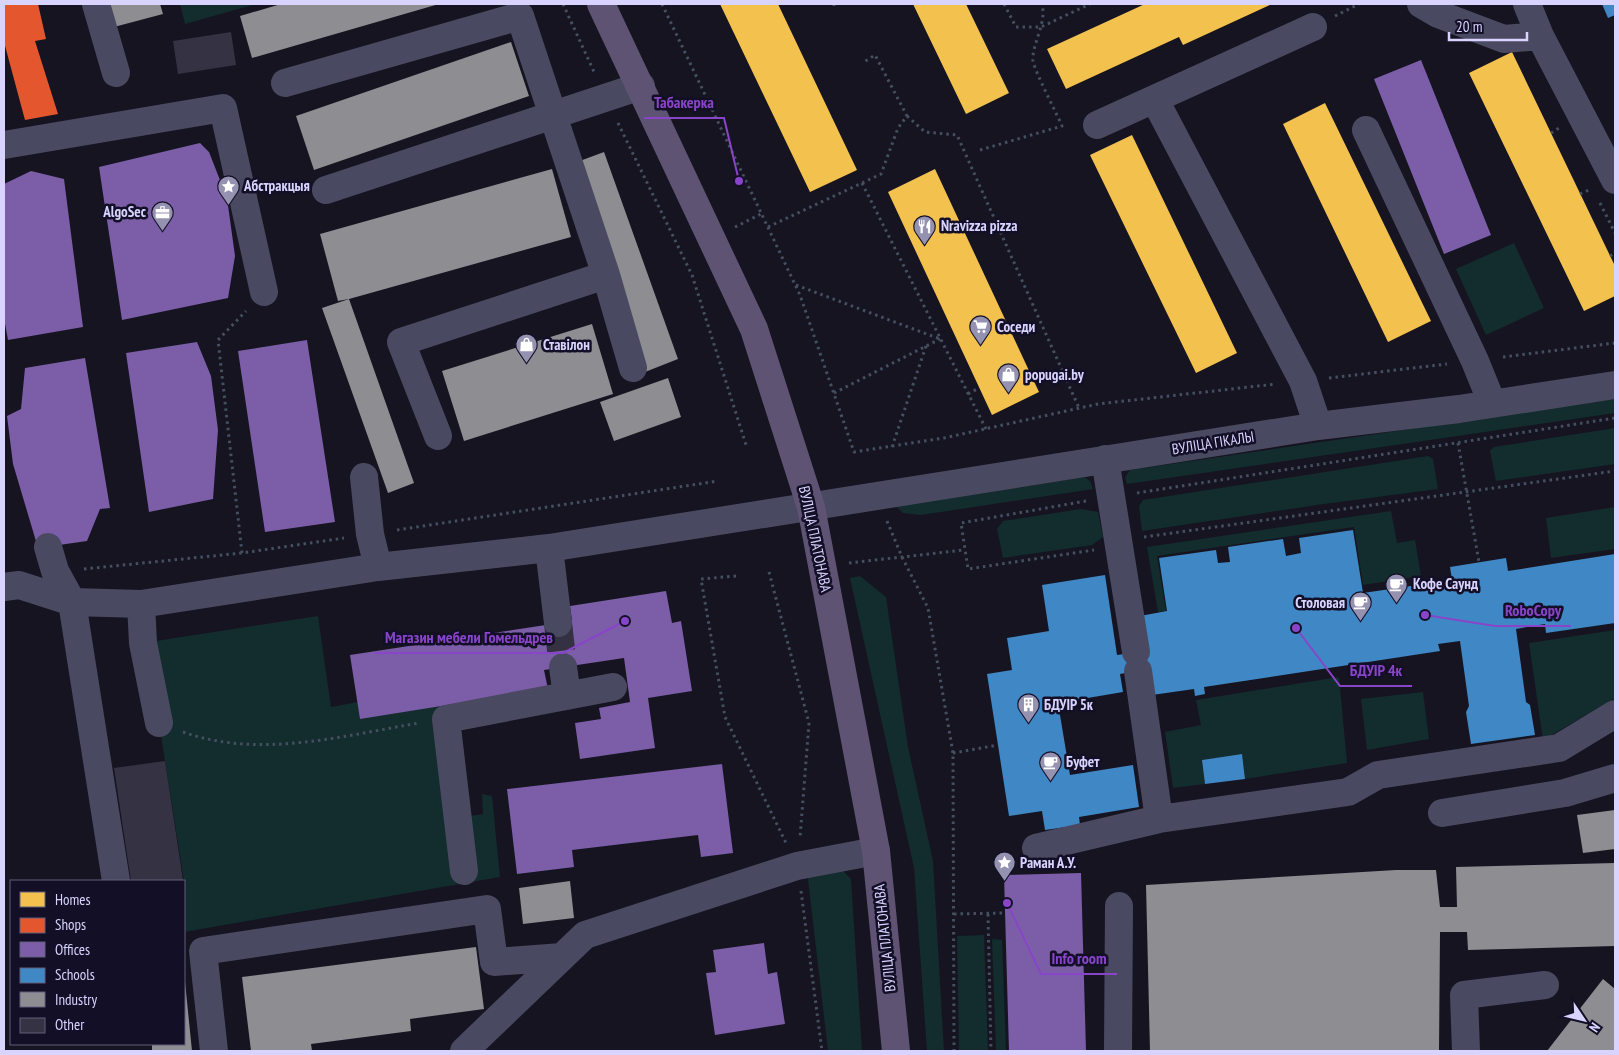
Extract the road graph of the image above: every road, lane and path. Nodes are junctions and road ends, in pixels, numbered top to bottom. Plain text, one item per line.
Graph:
1 (96, 4) edge
2 (563, 4) edge
3 (601, 4) edge
4 (662, 4) edge
5 (1004, 4) edge
6 (1041, 4) edge
7 (1090, 4) edge
8 (1421, 4) edge
9 (1527, 4) edge
10 (1041, 27) junction
11 (1313, 27) dead end
12 (1540, 36) junction
13 (864, 62) dead end
14 (116, 74) dead end
15 (285, 83) dead end
16 (641, 86) junction
17 (606, 98) junction
18 (1155, 100) junction
19 (552, 115) junction
20 (906, 116) junction
21 (1097, 125) dead end
22 (1366, 130) dead end
23 (4, 145) edge
24 (980, 150) dead end
25 (862, 183) junction
26 (1604, 184) edge
27 (326, 190) dead end
28 (1580, 194) dead end
29 (768, 227) junction
30 (1615, 254) edge
31 (1610, 256) dead end
32 (606, 275) junction
33 (795, 284) junction
34 (264, 292) joint
35 (940, 339) junction
36 (926, 346) junction
37 (633, 368) dead end
38 (1615, 385) edge
39 (979, 388) dead end
40 (834, 393) junction
41 (968, 394) junction
42 (1492, 403) junction
43 (1079, 408) dead end
44 (1615, 418) edge
45 (1318, 426) junction
46 (986, 429) dead end
47 (438, 436) dead end
48 (944, 438) dead end
49 (1458, 443) junction
50 (892, 447) junction
51 (746, 448) dead end
52 (1105, 459) junction
53 (1615, 471) edge
54 (364, 477) dead end
55 (1466, 494) junction
56 (1112, 497) junction
57 (811, 507) junction
58 (885, 516) dead end
59 (1120, 542) junction
60 (48, 547) dead end
61 (550, 548) junction
62 (964, 550) junction
63 (242, 553) dead end
64 (902, 557) junction
65 (1478, 562) dead end
66 (840, 564) dead end
67 (378, 567) junction
68 (769, 572) dead end
69 (736, 576) dead end
70 (4, 587) edge
71 (72, 602) junction
72 (141, 604) junction
73 (558, 623) tunnel mouth
74 (563, 667) tunnel mouth
75 (613, 688) dead end
76 (567, 696) junction
77 (1615, 714) edge
78 (446, 719) junction
79 (159, 723) joint
80 (998, 745) dead end
81 (953, 753) junction
82 (1615, 778) edge
83 (1442, 813) dead end
84 (1159, 819) junction
85 (1036, 848) dead end
86 (876, 851) junction
87 (797, 866) junction
88 (464, 871) dead end
89 (116, 880) edge
90 (1119, 906) dead end
91 (1004, 913) dead end
92 (954, 914) junction
93 (988, 914) junction
94 (562, 957) junction
95 (1544, 985) dead end
96 (214, 1051) edge
97 (464, 1051) edge
98 (822, 1051) edge
99 (896, 1051) edge
100 (954, 1051) edge
101 (991, 1051) edge
102 (1118, 1051) edge
103 (1466, 1051) edge

1 - 14 street
2 - 17 path
3 - 16 main road, ВУЛІЦА ПЛАТОНАВА
4 - 29 path
5 - 10 path
6 - 10 path
7 - 10 path
8 - 12 street
9 - 12 street
10 - 24 path
11 - 18 street
12 - 26 street
13 - 20 path
15 - 19 street
16 - 17 street
16 - 57 main road, ВУЛІЦА ПЛАТОНАВА
17 - 19 street
17 - 51 path
18 - 21 street
18 - 45 street
19 - 27 street
19 - 32 street
20 - 25 path
20 - 43 path
22 - 42 street
23 - 34 street
25 - 29 path
25 - 35 path
26 - 28 path
29 - 33 path
30 - 31 path
32 - 37 street
32 - 47 street
33 - 35 path
33 - 40 path
34 - 63 path
35 - 36 path
35 - 41 path
36 - 40 path
36 - 50 path
38 - 42 street, ВУЛІЦА ГІКАЛЫ
39 - 41 path
40 - 50 path
41 - 46 path
42 - 45 street, ВУЛІЦА ГІКАЛЫ
44 - 49 path
45 - 52 street, ВУЛІЦА ГІКАЛЫ
48 - 50 path
49 - 55 path
49 - 56 path
52 - 56 street
52 - 57 street, ВУЛІЦА ГІКАЛЫ
53 - 55 path
54 - 67 street
55 - 59 path
55 - 65 path
56 - 59 street
56 - 62 path
57 - 61 street, ВУЛІЦА ГІКАЛЫ
57 - 86 main road, ВУЛІЦА ПЛАТОНАВА
58 - 64 path
59 - 62 path
59 - 84 street
60 - 71 street
61 - 67 street, ВУЛІЦА ГІКАЛЫ
61 - 73 street
62 - 64 path
64 - 66 path
64 - 81 path
67 - 72 street, ВУЛІЦА ГІКАЛЫ
68 - 87 path
69 - 87 path
70 - 71 street, ВУЛІЦА ГІКАЛЫ
71 - 72 street, ВУЛІЦА ГІКАЛЫ
71 - 89 street
72 - 79 street
74 - 76 street
75 - 76 street
76 - 78 street
77 - 84 street
78 - 79 path
78 - 88 street
80 - 81 path
81 - 92 path
82 - 83 street
84 - 85 street
86 - 87 street
86 - 99 main road, ВУЛІЦА ПЛАТОНАВА
87 - 94 street
87 - 98 path
90 - 102 street
91 - 93 path
92 - 93 path
92 - 100 path
93 - 101 path
94 - 96 street
94 - 97 street
95 - 103 street

